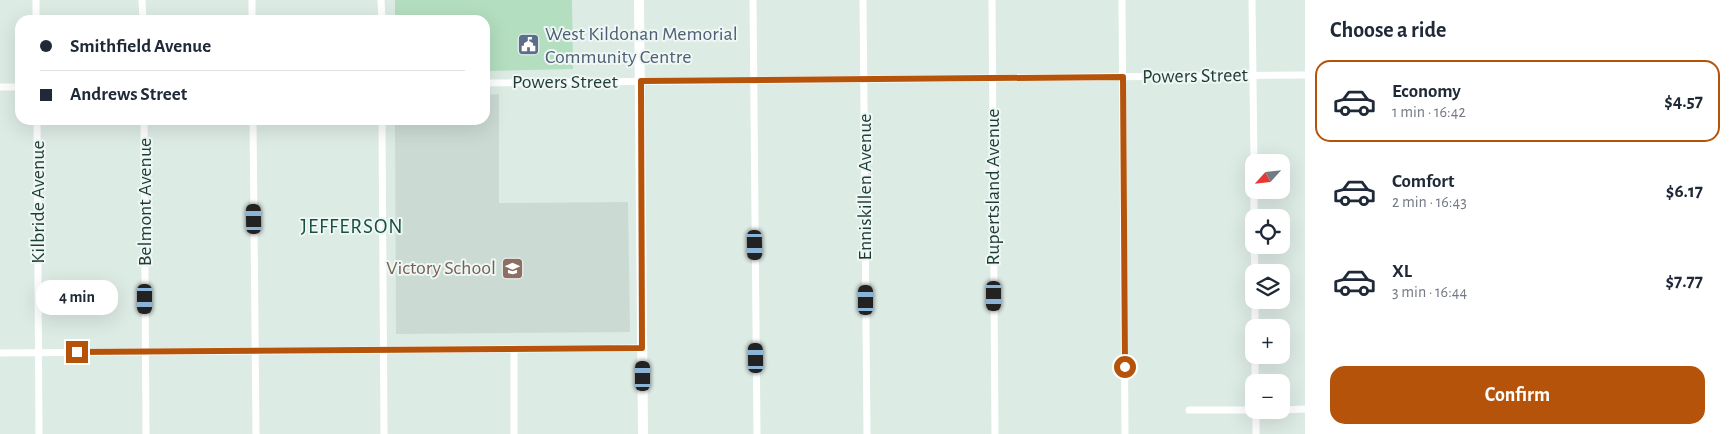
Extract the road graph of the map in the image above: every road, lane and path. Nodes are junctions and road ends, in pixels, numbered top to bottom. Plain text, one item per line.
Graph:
1 (36, 0) edge
2 (142, 0) edge
3 (252, 0) edge
4 (381, 0) edge
5 (639, 0) edge
6 (753, 0) edge
7 (863, 0) edge
8 (992, 0) edge
9 (1122, 0) edge
10 (1252, 0) edge
11 (36, 15) edge
12 (143, 15) edge
13 (252, 15) edge
14 (382, 15) edge
15 (1253, 76) junction
16 (1305, 76) edge
17 (1123, 77) junction
18 (993, 78) junction
19 (864, 79) junction
20 (754, 80) junction
21 (641, 81) junction
22 (490, 83) edge
23 (0, 87) edge
24 (15, 87) edge
25 (37, 125) edge
26 (144, 125) edge
27 (253, 125) edge
28 (382, 125) edge
29 (1254, 154) edge
30 (642, 348) junction
31 (514, 349) junction
32 (256, 350) junction
33 (384, 350) junction
34 (145, 352) junction
35 (0, 353) edge
36 (39, 353) junction
37 (1305, 409) edge
38 (1189, 410) dead end
39 (1245, 410) edge
40 (1290, 410) edge
41 (1255, 419) edge
42 (39, 434) edge
43 (146, 434) edge
44 (256, 434) edge
45 (384, 434) edge
46 (514, 434) edge
47 (643, 434) edge
48 (757, 434) edge
49 (867, 434) edge
50 (995, 434) edge
51 (1125, 434) edge
52 (1256, 434) edge

1 - 11 street
2 - 12 street
3 - 13 street
4 - 14 street
5 - 21 street
6 - 20 street
7 - 19 street, Enniskillen Avenue
8 - 18 street, Rupertsland Avenue
9 - 17 street
10 - 15 street
15 - 16 street, Powers Street
15 - 17 street, Powers Street
15 - 29 street
17 - 18 street, Powers Street
17 - 51 street
18 - 19 street, Powers Street
18 - 50 street, Rupertsland Avenue
19 - 20 street, Powers Street
19 - 49 street, Enniskillen Avenue
20 - 21 street, Powers Street
20 - 48 street
21 - 22 street, Powers Street
21 - 30 street
23 - 24 street
25 - 36 street, Kilbride Avenue
26 - 34 street, Belmont Avenue
27 - 32 street
28 - 33 street
30 - 31 street
30 - 47 street
31 - 33 street
31 - 46 street
32 - 33 street
32 - 34 street
32 - 44 street
33 - 45 street
34 - 36 street
34 - 43 street, Belmont Avenue
35 - 36 street
36 - 42 street, Kilbride Avenue
37 - 40 street
38 - 39 street
41 - 52 street

